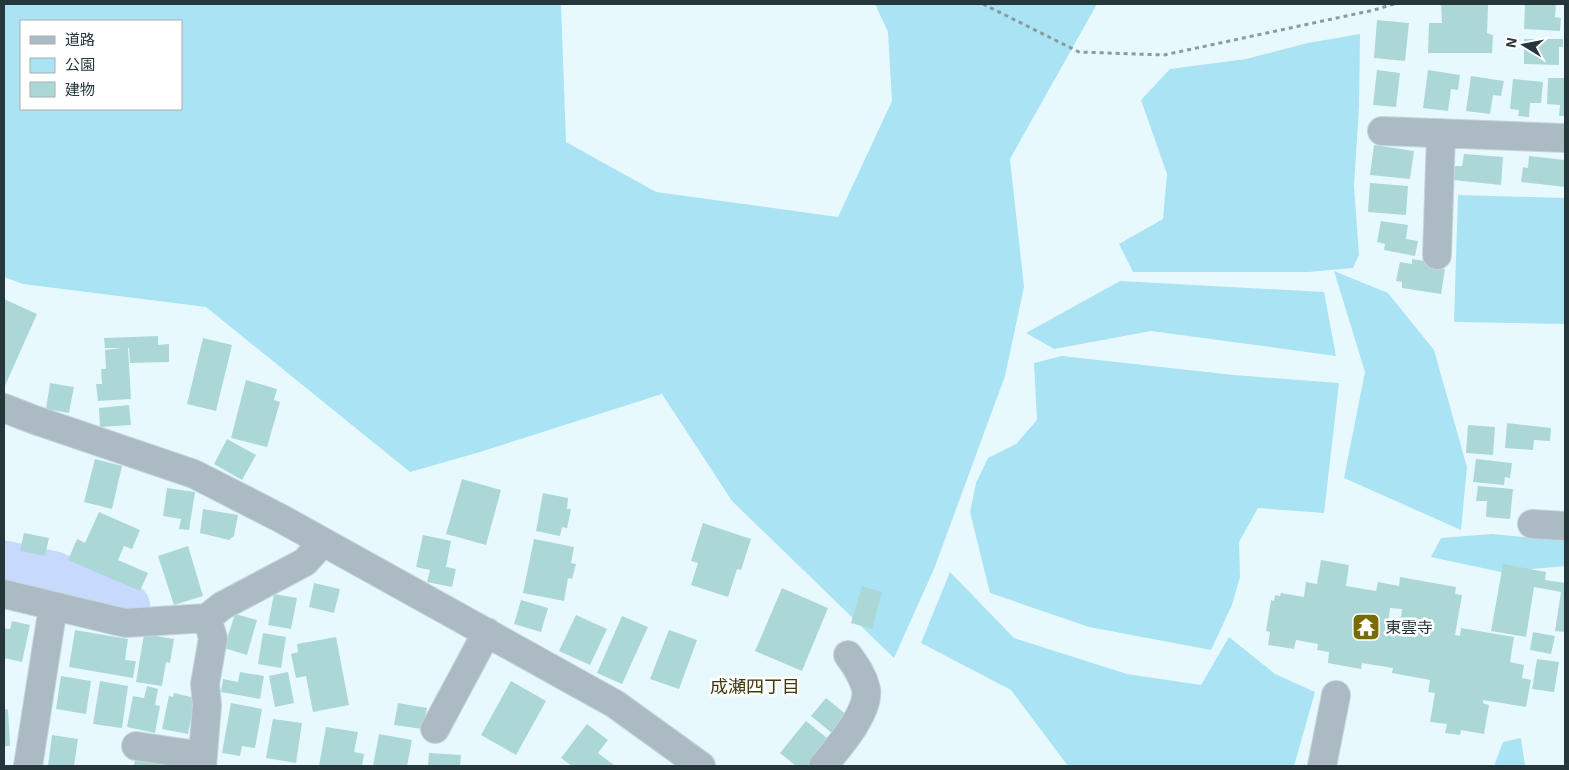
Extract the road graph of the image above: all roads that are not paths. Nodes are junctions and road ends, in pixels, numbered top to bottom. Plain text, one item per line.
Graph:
1 (1382, 131) dead end
2 (1441, 133) junction
3 (1565, 138) edge
4 (1437, 255) dead end
5 (4, 408) edge
6 (1532, 524) dead end
7 (1565, 526) edge
8 (323, 542) junction
9 (4, 594) edge
10 (53, 606) junction
11 (207, 618) junction
12 (487, 632) junction
13 (848, 655) dead end
14 (1336, 695) dead end
15 (435, 729) dead end
16 (136, 746) dead end
17 (202, 761) edge
18 (693, 764) edge
19 (28, 766) edge
20 (824, 766) edge
21 (1322, 766) edge

1 - 2 street
2 - 3 street
2 - 4 street
5 - 8 street
6 - 7 street
8 - 11 street
8 - 12 street
9 - 10 street
10 - 11 street
10 - 19 street
11 - 17 street
12 - 15 street
12 - 18 street
13 - 20 street
14 - 21 street
16 - 17 street

